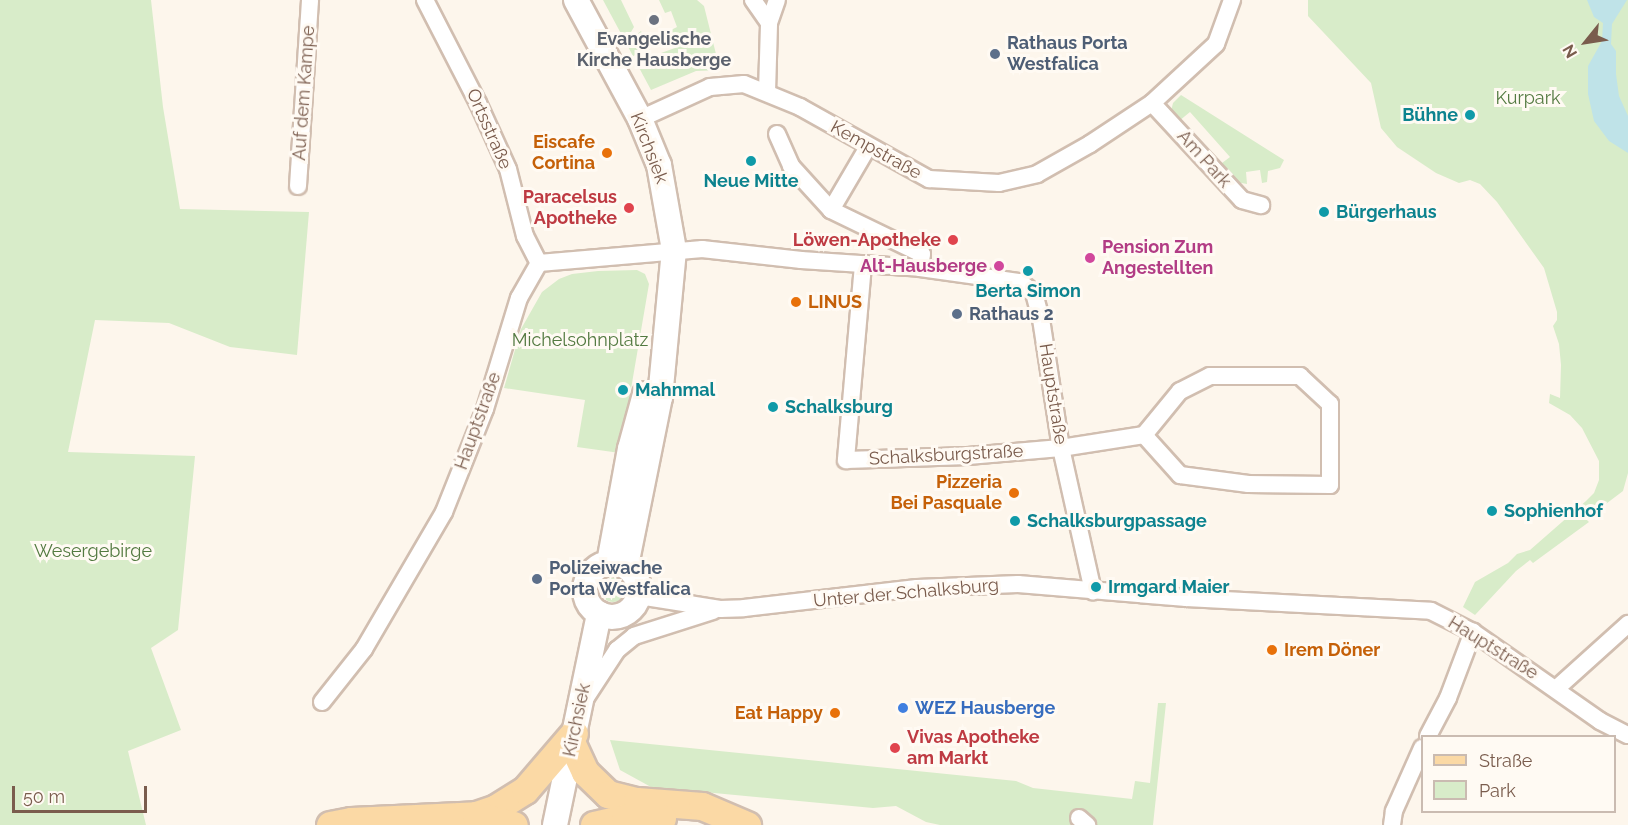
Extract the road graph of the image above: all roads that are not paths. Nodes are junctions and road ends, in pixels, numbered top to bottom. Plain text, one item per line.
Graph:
1 (310, 0) edge
2 (425, 0) edge
3 (576, 0) edge
4 (753, 0) edge
5 (777, 0) edge
6 (1232, 0) edge
7 (769, 23) junction
8 (767, 92) junction
9 (1152, 103) junction
10 (640, 118) junction
11 (777, 134) dead end
12 (868, 147) junction
13 (298, 186) dead end
14 (1261, 205) dead end
15 (831, 210) junction
16 (674, 250) junction
17 (539, 263) junction
18 (863, 266) junction
19 (921, 268) junction
20 (1144, 435) junction
21 (1061, 448) junction
22 (617, 564) junction
23 (1093, 591) junction
24 (639, 596) junction
25 (720, 609) junction
26 (599, 614) junction
27 (1628, 624) edge
28 (1473, 632) junction
29 (1557, 688) junction
30 (322, 702) dead end
31 (575, 729) junction
32 (1429, 735) edge
33 (1628, 735) edge
34 (1421, 750) edge
35 (476, 815) junction
36 (330, 825) edge
37 (514, 825) edge
38 (555, 825) edge
39 (594, 825) edge
40 (738, 825) edge
41 (747, 825) edge
42 (1392, 825) edge

1 - 13 street, Auf dem Kampe
2 - 17 street, Ortsstraße
3 - 10 main road, Kirchsiek
4 - 7 street
5 - 7 street
6 - 9 street, Kempstraße
7 - 8 street
8 - 10 street, Kempstraße
8 - 12 street, Kempstraße
9 - 12 street, Kempstraße
9 - 14 street, Am Park
10 - 16 main road, Kirchsiek
11 - 15 street
12 - 15 street
15 - 19 street
16 - 17 street, Hauptstraße
16 - 18 street, Hauptstraße
16 - 22 main road, Kirchsiek
17 - 30 street, Hauptstraße
18 - 19 street, Hauptstraße
18 - 21 street, Schalksburgstraße
19 - 21 street, Hauptstraße
20 - 20 street
20 - 21 street
21 - 23 street, Hauptstraße
22 - 24 main road
22 - 26 main road
23 - 25 street, Unter der Schalksburg
23 - 28 street, Hauptstraße
24 - 25 street, Unter der Schalksburg
24 - 26 main road
25 - 31 street, Unter der Schalksburg
26 - 31 main road, Kirchsiek
27 - 29 street
28 - 29 street, Hauptstraße
28 - 32 street
29 - 33 street, Hauptstraße
31 - 35 main road
31 - 38 main road, Kirchsiek
31 - 41 main road
34 - 42 street
35 - 36 main road
35 - 37 main road
39 - 40 main road

